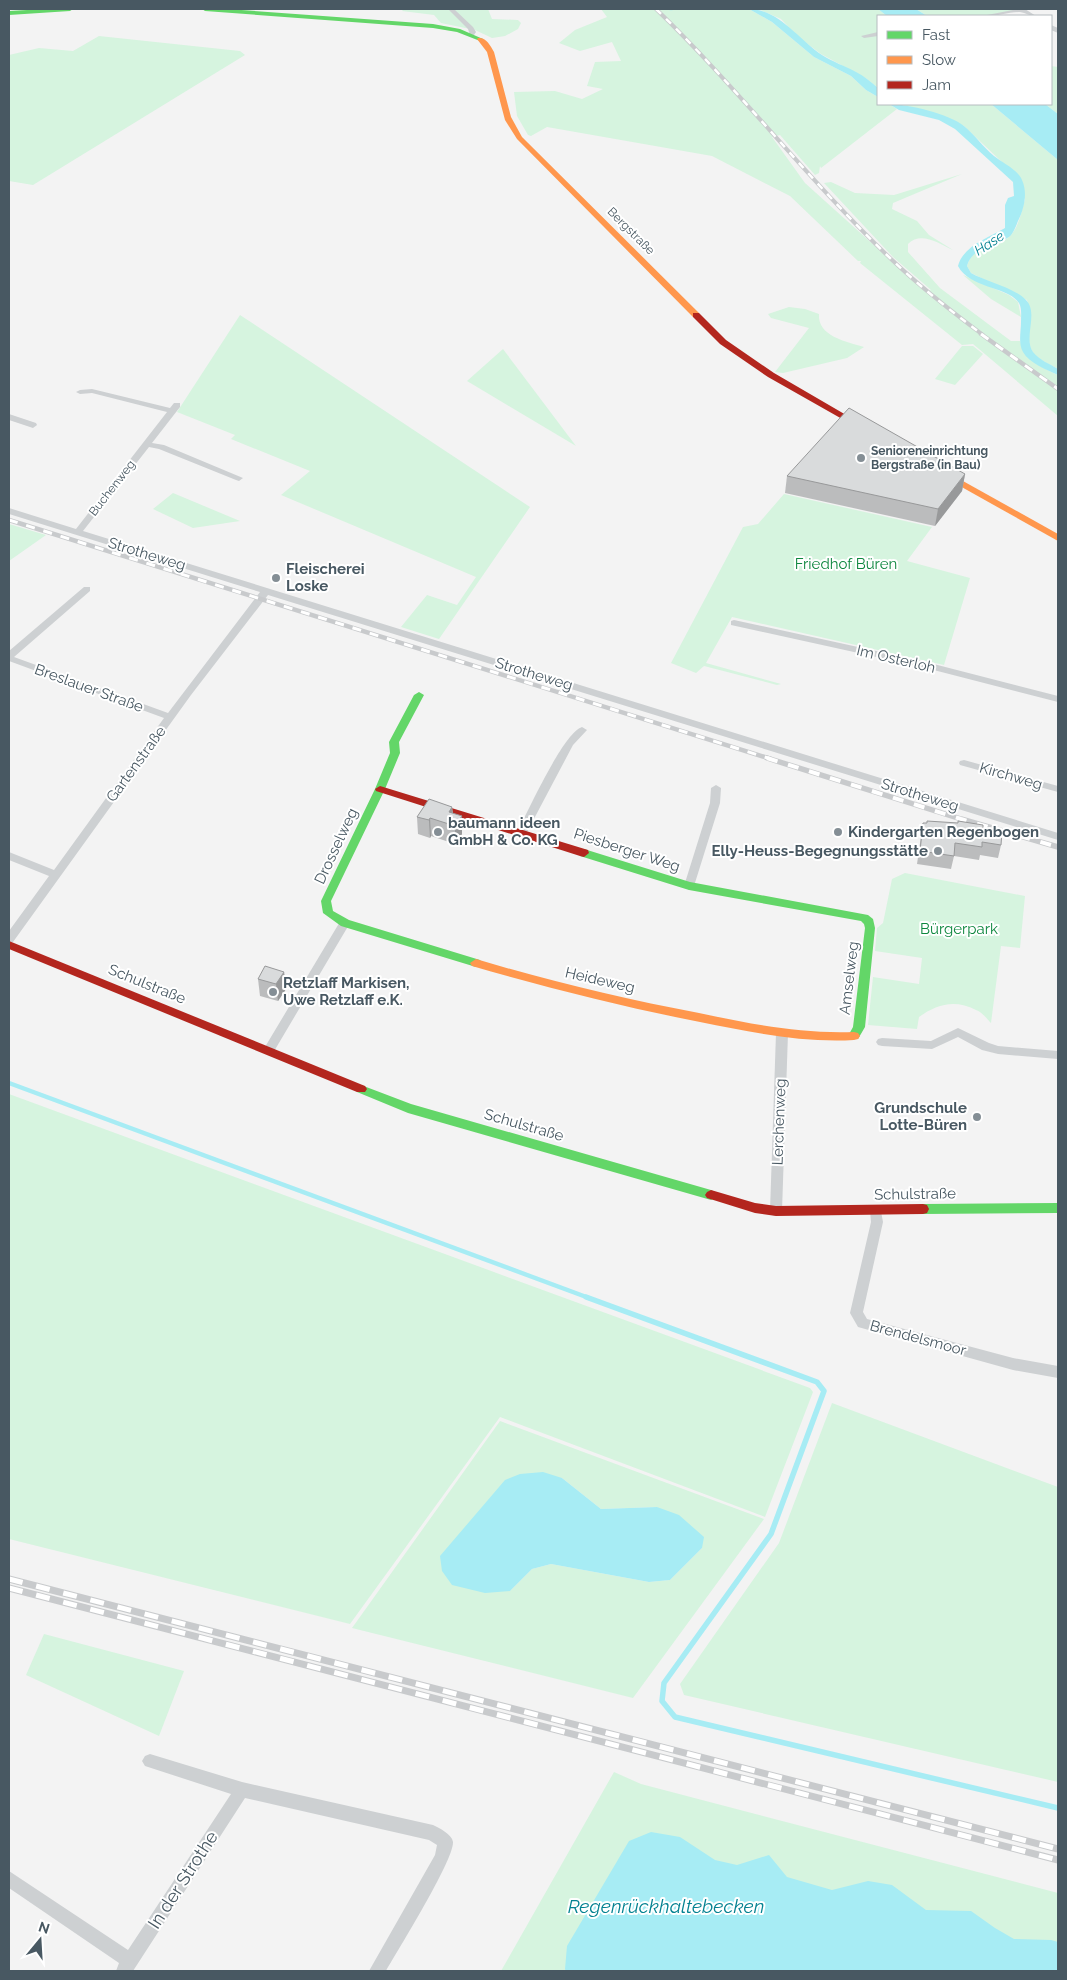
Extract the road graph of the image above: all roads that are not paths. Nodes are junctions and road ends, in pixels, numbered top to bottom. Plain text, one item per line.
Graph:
1 (70, 9) edge
2 (205, 9) edge
3 (451, 9) edge
4 (1022, 9) edge
5 (299, 12) edge
6 (9, 13) edge
7 (990, 15) edge
8 (472, 34) junction
9 (877, 34) edge
10 (864, 36) dead end
11 (80, 392) dead end
12 (9, 416) edge
13 (33, 425) dead end
14 (873, 433) edge
15 (147, 444) junction
16 (935, 468) edge
17 (239, 478) dead end
18 (9, 511) edge
19 (77, 532) junction
20 (1058, 538) edge
21 (87, 589) dead end
22 (266, 591) junction
23 (734, 623) dead end
24 (9, 657) edge
25 (419, 695) dead end
26 (1058, 699) edge
27 (170, 718) junction
28 (582, 730) dead end
29 (964, 763) dead end
30 (716, 788) dead end
31 (380, 789) junction
32 (1058, 789) edge
33 (522, 832) junction
34 (1058, 837) edge
35 (9, 856) edge
36 (54, 874) junction
37 (689, 886) junction
38 (869, 922) joint
39 (345, 923) junction
40 (9, 939) edge
41 (9, 945) edge
42 (782, 1033) junction
43 (855, 1036) joint
44 (882, 1042) dead end
45 (269, 1050) junction
46 (1058, 1055) edge
47 (1058, 1208) edge
48 (876, 1210) junction
49 (776, 1211) junction
50 (1058, 1372) edge
51 (150, 1761) dead end
52 (242, 1790) junction
53 (9, 1879) edge
54 (127, 1966) edge
55 (377, 1971) edge

1 - 6 street
2 - 5 street
3 - 8 street
4 - 7 street
5 - 8 street
8 - 14 street, Bergstraße
9 - 10 street
11 - 15 street, Buchenweg
12 - 13 street
15 - 17 street
15 - 19 street, Buchenweg
16 - 20 street
18 - 19 street, Strotheweg
19 - 22 street, Strotheweg
21 - 24 street
22 - 27 street, Gartenstraße
22 - 34 street, Strotheweg
23 - 26 street, Im Osterloh
24 - 27 street, Breslauer Straße
25 - 31 street, Drosselweg
27 - 36 street, Gartenstraße
28 - 33 street
29 - 32 street, Kirchweg
30 - 37 street
31 - 33 street, Piesberger Weg
31 - 39 street, Drosselweg
33 - 37 street, Piesberger Weg
35 - 36 street
36 - 40 street, Gartenstraße
37 - 38 street, Piesberger Weg
38 - 43 street, Amselweg
39 - 42 street, Heideweg
39 - 45 street
41 - 45 street, Schulstraße
42 - 43 street, Heideweg
42 - 49 street, Lerchenweg
44 - 46 street
45 - 49 street, Schulstraße
47 - 48 street, Schulstraße
48 - 49 street, Schulstraße
48 - 50 street, Brendelsmoor
51 - 52 street
52 - 54 street, In der Strothe
52 - 55 street
53 - 54 street

